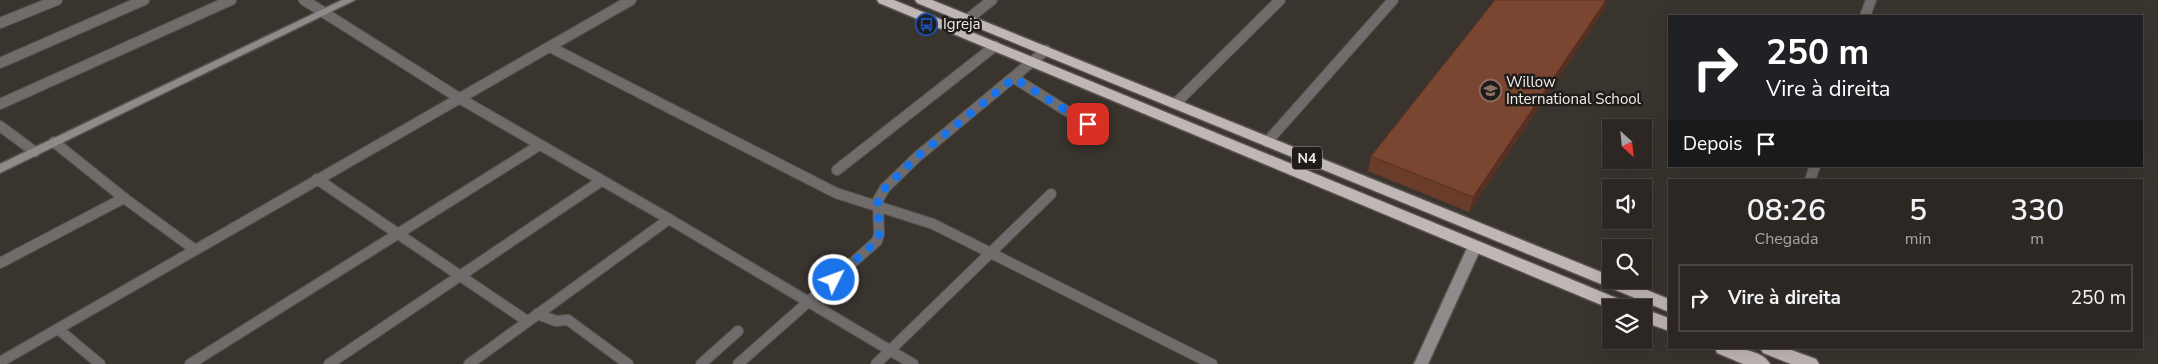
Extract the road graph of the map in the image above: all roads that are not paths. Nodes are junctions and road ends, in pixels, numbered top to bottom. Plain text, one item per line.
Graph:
1 (57, 0) edge
2 (144, 0) edge
3 (231, 0) edge
4 (304, 0) edge
5 (350, 0) edge
6 (631, 0) edge
7 (883, 0) edge
8 (921, 0) edge
9 (992, 0) edge
10 (1280, 0) edge
11 (1393, 0) edge
12 (1871, 0) edge
13 (324, 12) junction
14 (1865, 15) edge
15 (968, 18) junction
16 (0, 23) edge
17 (955, 29) junction
18 (995, 46) junction
19 (550, 47) junction
20 (1046, 50) junction
21 (1033, 62) junction
22 (0, 63) edge
23 (1014, 78) junction
24 (459, 98) junction
25 (0, 104) edge
26 (1175, 104) junction
27 (0, 126) edge
28 (1102, 133) dead end
29 (54, 142) junction
30 (1267, 142) junction
31 (538, 146) junction
32 (35, 152) junction
33 (1815, 167) edge
34 (0, 169) edge
35 (837, 170) dead end
36 (317, 179) junction
37 (1810, 179) edge
38 (601, 181) junction
39 (1051, 194) dead end
40 (124, 198) junction
41 (878, 205) junction
42 (668, 219) junction
43 (396, 234) junction
44 (1475, 246) junction
45 (194, 249) junction
46 (991, 252) junction
47 (0, 263) edge
48 (458, 277) junction
49 (1603, 299) edge
50 (810, 302) junction
51 (1668, 306) edge
52 (537, 314) junction
53 (1652, 318) edge
54 (527, 321) junction
55 (1668, 325) edge
56 (58, 329) junction
57 (738, 331) dead end
58 (1726, 349) edge
59 (1772, 349) edge
60 (890, 350) junction
61 (1756, 357) edge
62 (0, 362) edge
63 (100, 364) edge
64 (190, 364) edge
65 (329, 364) edge
66 (469, 364) edge
67 (628, 364) edge
68 (701, 364) edge
69 (738, 364) edge
70 (876, 364) edge
71 (913, 364) edge
72 (1212, 364) edge
73 (1421, 364) edge
74 (1810, 364) edge

1 - 16 street
2 - 22 street
3 - 25 street
4 - 13 street
5 - 13 street
6 - 19 street
7 - 17 highway, N4
8 - 15 highway, N4
9 - 15 street
10 - 26 street
11 - 30 street
12 - 14 street
13 - 24 street
13 - 29 street
15 - 17 street
15 - 20 highway, N4
17 - 18 highway, N4
18 - 21 highway, N4
18 - 35 street
19 - 24 street
19 - 41 street
20 - 21 street
20 - 26 highway, N4
21 - 23 street
21 - 44 highway, N4
23 - 28 street
23 - 41 street
24 - 31 street
24 - 36 street
26 - 30 highway, N4
27 - 32 street
29 - 32 street
29 - 40 street
30 - 51 highway, N4
31 - 38 street
31 - 43 street
32 - 34 street
33 - 37 street
36 - 43 street
36 - 45 street
38 - 42 street
38 - 48 street
39 - 46 street
40 - 45 street
40 - 47 street
41 - 46 street
41 - 50 street
42 - 50 street
42 - 52 street
43 - 48 street
43 - 64 street
44 - 49 highway, N4
44 - 73 street
45 - 56 street
46 - 60 street
46 - 72 street
48 - 54 street
48 - 65 street
50 - 60 street
50 - 69 street
52 - 54 street
52 - 67 street
53 - 55 highway
54 - 66 street
56 - 62 street
56 - 63 street
57 - 68 street
58 - 61 highway
59 - 74 highway
60 - 70 street
60 - 71 street

